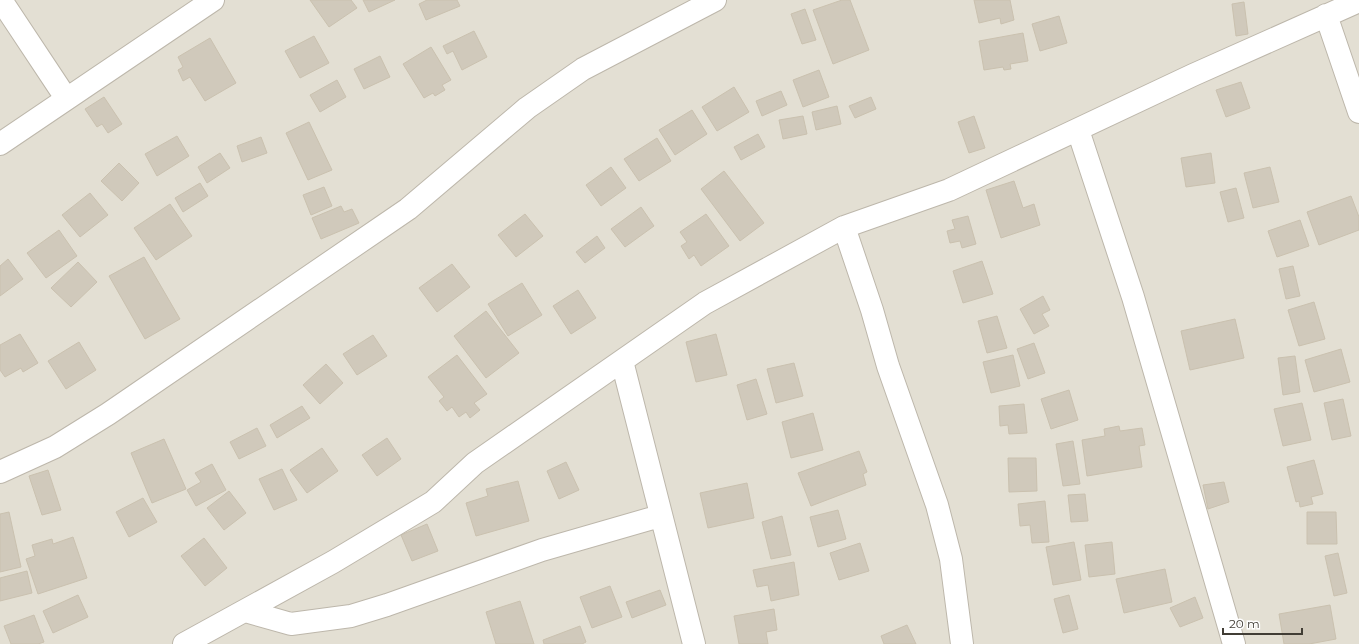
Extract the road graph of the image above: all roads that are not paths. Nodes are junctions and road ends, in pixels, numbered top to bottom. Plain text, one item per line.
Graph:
1 (1, 0) edge
2 (213, 0) edge
3 (716, 0) edge
4 (1359, 1) edge
5 (1326, 15) junction
6 (66, 98) junction
7 (1359, 112) edge
8 (1078, 130) junction
9 (0, 144) edge
10 (844, 227) junction
11 (622, 361) junction
12 (0, 472) edge
13 (660, 516) junction
14 (245, 612) junction
15 (184, 644) edge
16 (694, 644) edge
17 (962, 644) edge
18 (1234, 644) edge

1 - 6 street
2 - 6 street
3 - 12 street
4 - 5 street
5 - 7 street
5 - 8 street
6 - 9 street
8 - 10 street
8 - 18 street
10 - 11 street
10 - 17 street
11 - 13 street
11 - 14 street
13 - 14 street
13 - 16 street
14 - 15 street

